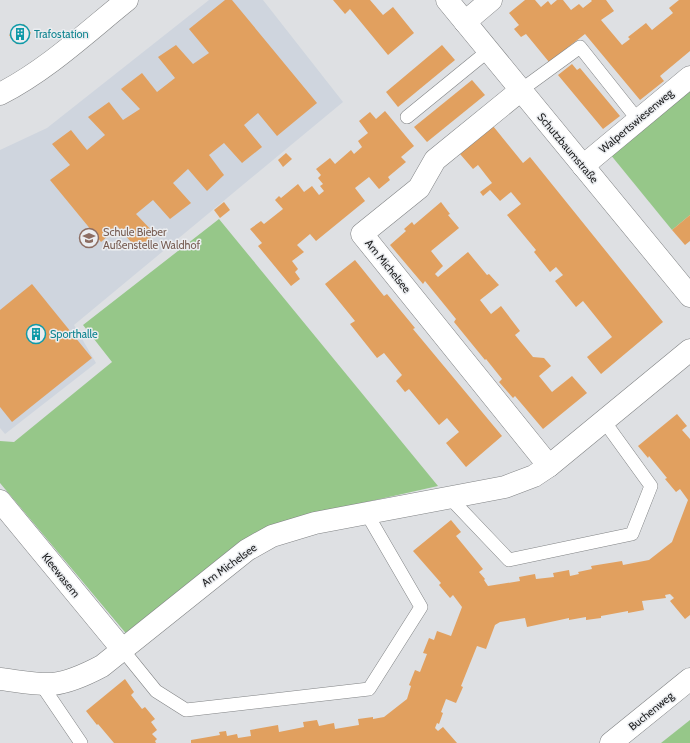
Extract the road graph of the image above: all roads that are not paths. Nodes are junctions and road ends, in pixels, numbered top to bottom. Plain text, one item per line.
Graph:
1 (127, 0) edge
2 (446, 0) edge
3 (492, 0) edge
4 (465, 22) junction
5 (488, 51) junction
6 (690, 77) edge
7 (521, 90) junction
8 (0, 94) edge
9 (407, 117) dead end
10 (638, 120) junction
11 (583, 166) junction
12 (690, 296) edge
13 (690, 350) edge
14 (604, 421) junction
15 (549, 466) junction
16 (450, 498) junction
17 (0, 501) edge
18 (367, 514) junction
19 (122, 649) junction
20 (0, 679) edge
21 (690, 679) edge
22 (41, 684) junction
23 (81, 743) edge
24 (611, 743) edge

1 - 8 street
2 - 4 street, Schutzbaumstraße
3 - 4 street
4 - 5 street, Schutzbaumstraße
5 - 7 street, Schutzbaumstraße
5 - 9 lane
6 - 10 street, Walpertswiesenweg
7 - 10 lane
7 - 11 street, Schutzbaumstraße
7 - 15 street, Am Michelsee
10 - 11 street, Walpertswiesenweg
11 - 12 street, Schutzbaumstraße
13 - 14 street, Am Michelsee
14 - 15 street, Am Michelsee
14 - 16 lane
15 - 16 street, Am Michelsee
16 - 18 street, Am Michelsee
17 - 19 street, Kleewasem
18 - 19 street, Am Michelsee
18 - 19 lane
19 - 22 street, Am Michelsee
20 - 22 street, Am Michelsee
21 - 24 street, Buchenweg
22 - 23 lane

